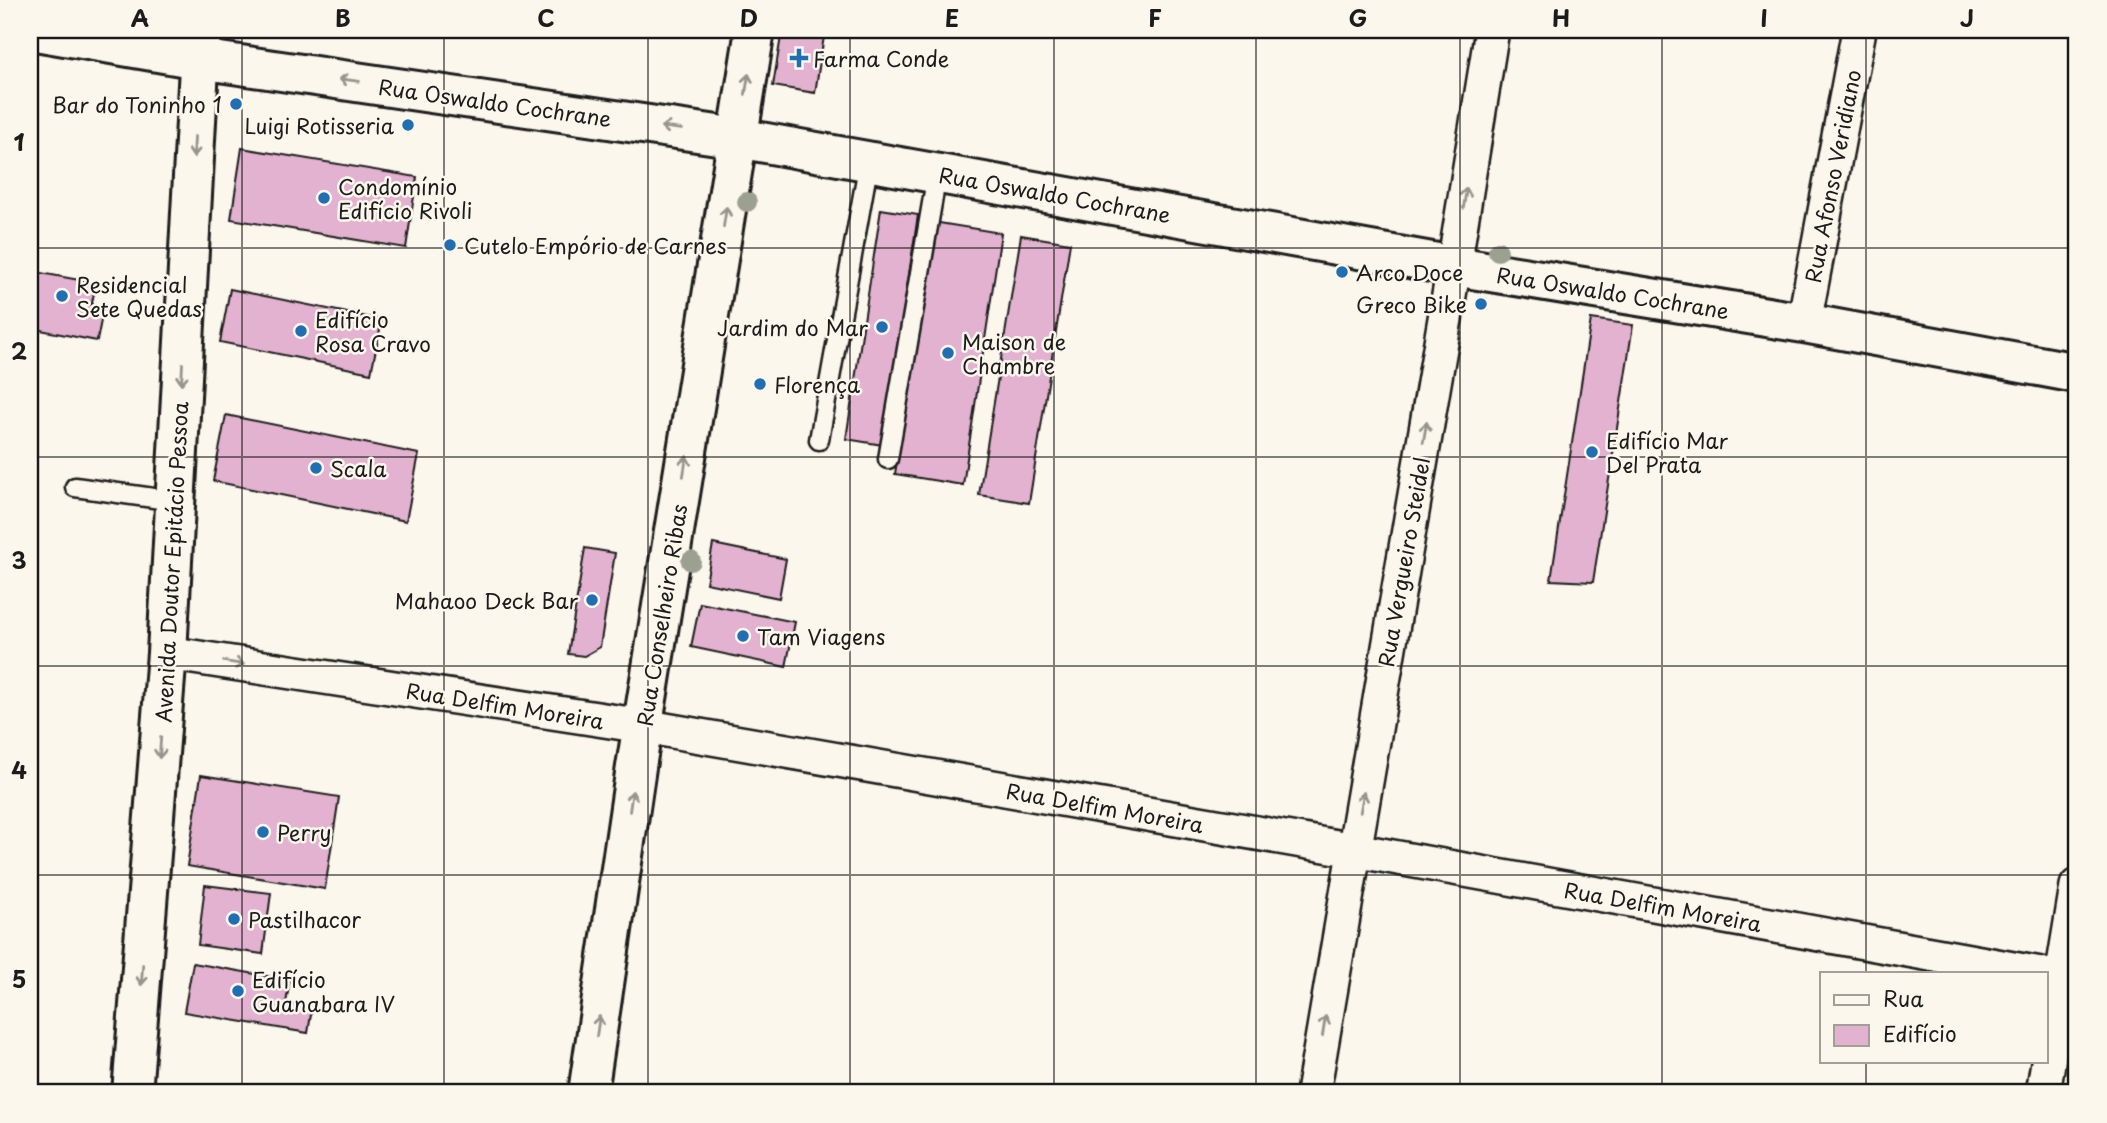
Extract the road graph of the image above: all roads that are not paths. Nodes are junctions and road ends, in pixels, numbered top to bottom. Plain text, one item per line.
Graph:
1 (30, 30) edge
2 (755, 30) edge
3 (1492, 30) edge
4 (1859, 30) edge
5 (200, 44) edge
6 (738, 138) junction
7 (869, 161) junction
8 (937, 174) junction
9 (1454, 266) junction
10 (1804, 323) junction
11 (2077, 373) edge
12 (819, 440) dead end
13 (888, 459) dead end
14 (75, 487) dead end
15 (175, 501) junction
16 (167, 653) junction
17 (643, 726) junction
18 (1354, 850) junction
19 (2077, 886) edge
20 (2028, 972) edge
21 (2056, 977) edge
22 (2048, 1048) edge
23 (2046, 1064) edge
24 (132, 1093) edge
25 (588, 1093) edge
26 (1313, 1093) edge
27 (2043, 1093) edge

1 - 5 main road, Rua Oswaldo Cochrane
6 -> 2 main road, Rua Conselheiro Ribas
9 -> 3 street, Rua Vergueiro Steidel
4 - 10 street, Rua Afonso Veridiano
6 -> 5 main road, Rua Oswaldo Cochrane
5 -> 15 main road, Avenida Doutor Epitácio Pessoa
6 - 7 main road, Rua Oswaldo Cochrane
17 -> 6 main road, Rua Conselheiro Ribas
7 - 8 main road, Rua Oswaldo Cochrane
7 - 12 lane
8 - 9 main road, Rua Oswaldo Cochrane
8 - 13 lane
9 - 10 main road, Rua Oswaldo Cochrane
18 -> 9 street, Rua Vergueiro Steidel
10 - 11 main road, Rua Oswaldo Cochrane
14 - 15 lane
15 - 16 main road, Avenida Doutor Epitácio Pessoa
16 -> 17 street, Rua Delfim Moreira
16 -> 24 main road, Avenida Doutor Epitácio Pessoa
17 - 18 street, Rua Delfim Moreira
25 -> 17 main road, Rua Conselheiro Ribas
18 - 20 street, Rua Delfim Moreira
26 -> 18 street, Rua Vergueiro Steidel
19 - 21 street
21 - 22 street
23 - 27 street

